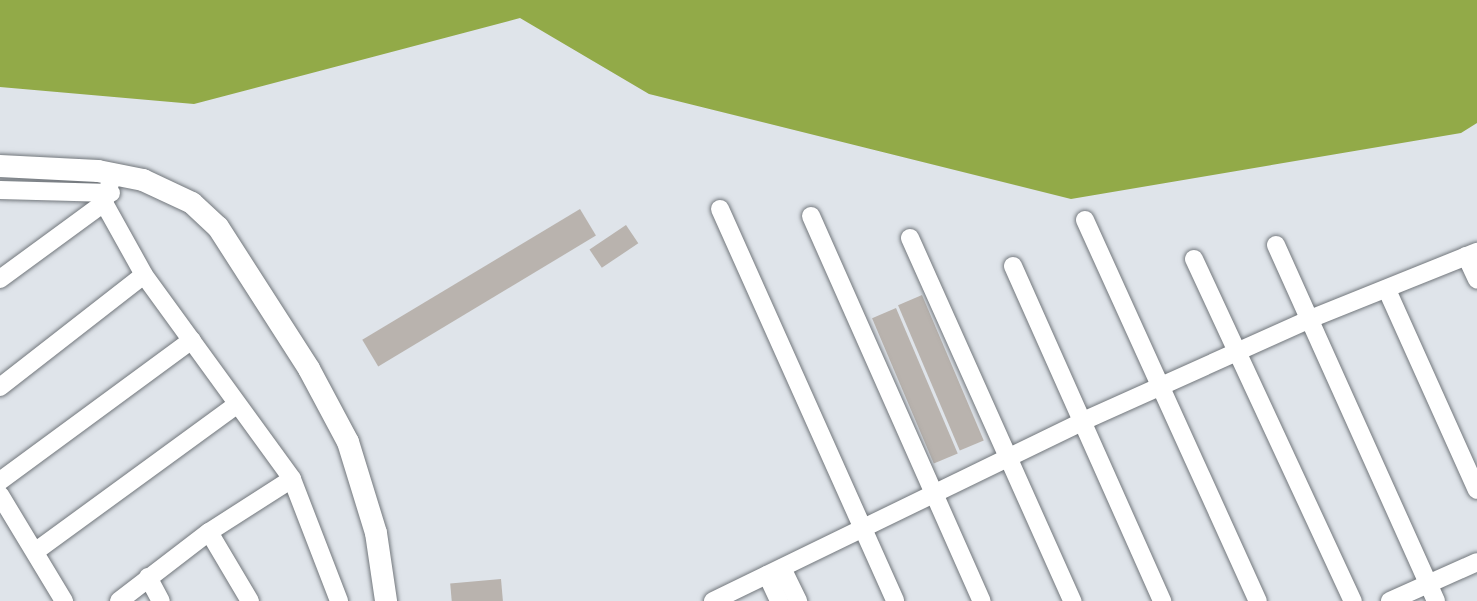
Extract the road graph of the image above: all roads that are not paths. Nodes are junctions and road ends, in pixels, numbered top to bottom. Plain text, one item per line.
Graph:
1 (0, 166) edge
2 (0, 190) edge
3 (109, 190) junction
4 (720, 209) dead end
5 (811, 216) dead end
6 (1085, 220) dead end
7 (910, 238) dead end
8 (1276, 245) dead end
9 (1472, 254) edge
10 (1194, 259) dead end
11 (1013, 266) dead end
12 (144, 275) junction
13 (0, 279) edge
14 (1477, 280) edge
15 (1387, 290) junction
16 (1310, 319) junction
17 (192, 340) junction
18 (1236, 352) junction
19 (0, 387) edge
20 (1159, 387) junction
21 (236, 405) junction
22 (1081, 422) junction
23 (1008, 457) junction
24 (292, 479) junction
25 (0, 481) edge
26 (1477, 490) edge
27 (932, 493) junction
28 (0, 495) edge
29 (862, 527) junction
30 (209, 532) junction
31 (36, 551) junction
32 (1477, 562) edge
33 (774, 572) junction
34 (148, 577) junction
35 (1432, 592) edge
36 (64, 601) edge
37 (119, 601) edge
38 (161, 601) edge
39 (250, 601) edge
40 (339, 601) edge
41 (386, 601) edge
42 (713, 601) edge
43 (779, 601) edge
44 (798, 601) edge
45 (895, 601) edge
46 (982, 601) edge
47 (1072, 601) edge
48 (1162, 601) edge
49 (1258, 601) edge
50 (1353, 601) edge
51 (1390, 601) edge

1 - 3 street
2 - 3 street
3 - 12 street
3 - 13 street
3 - 41 street
4 - 29 street
5 - 27 street
6 - 20 street
7 - 23 street
8 - 16 street
9 - 14 street
9 - 15 street
10 - 18 street
11 - 22 street
12 - 17 street
12 - 19 street
15 - 16 street
15 - 26 street
16 - 18 street
16 - 35 street
17 - 21 street
17 - 25 street
18 - 20 street
18 - 50 street
20 - 22 street
20 - 49 street
21 - 24 street
21 - 31 street
22 - 23 street
22 - 48 street
23 - 27 street
23 - 47 street
24 - 30 street
24 - 40 street
27 - 29 street
27 - 46 street
28 - 31 street
29 - 33 street
29 - 45 street
30 - 34 street
30 - 39 street
31 - 36 street
32 - 35 street
33 - 42 street
33 - 43 street
33 - 44 street
34 - 37 street
34 - 38 street
35 - 51 street

